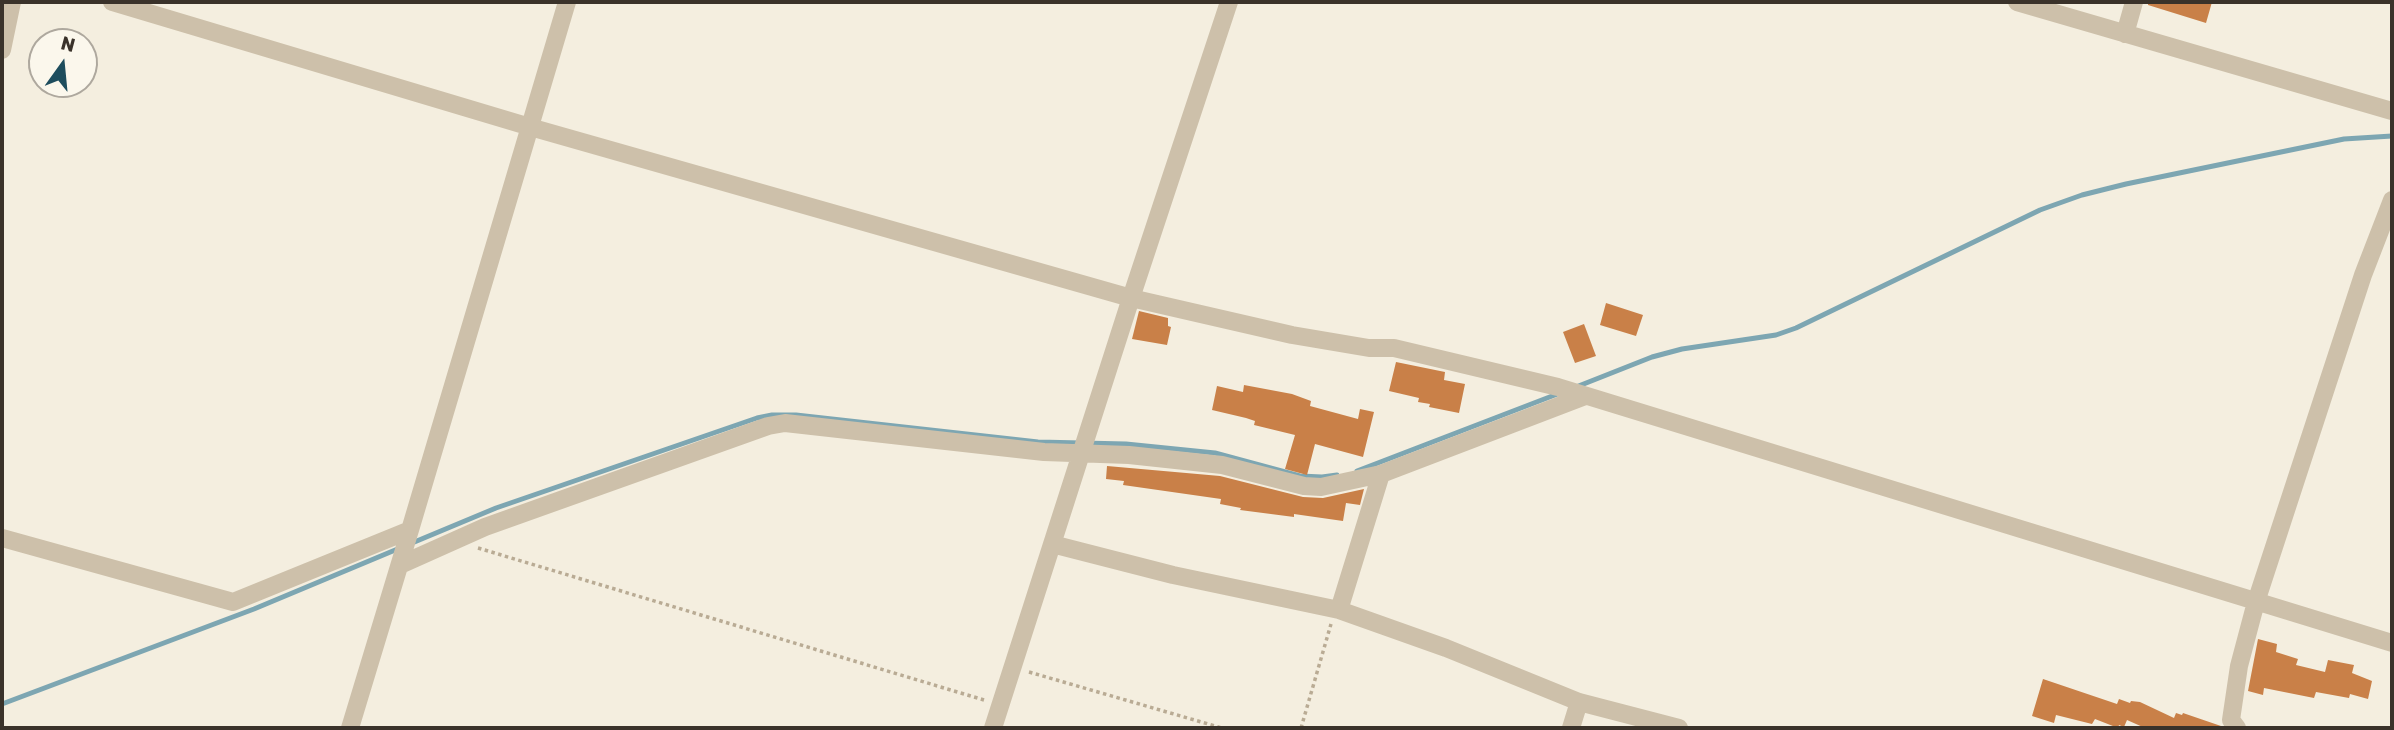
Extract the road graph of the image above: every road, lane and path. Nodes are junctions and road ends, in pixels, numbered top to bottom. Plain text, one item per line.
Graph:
1 (12, 2) edge
2 (112, 2) edge
3 (567, 2) edge
4 (1229, 2) edge
5 (2017, 2) edge
6 (2134, 2) edge
7 (2125, 34) junction
8 (2, 50) edge
9 (2392, 111) edge
10 (530, 127) junction
11 (2392, 201) edge
12 (1130, 298) junction
13 (1581, 395) junction
14 (1083, 446) junction
15 (1381, 474) junction
16 (410, 532) junction
17 (2, 538) edge
18 (453, 541) junction
19 (1052, 544) junction
20 (402, 559) junction
21 (2256, 602) junction
22 (1339, 610) junction
23 (2392, 643) edge
24 (1012, 667) junction
25 (1579, 702) junction
26 (1000, 705) junction
27 (350, 728) edge
28 (993, 728) edge
29 (1222, 728) edge
30 (1301, 728) edge
31 (1571, 728) edge
32 (1679, 728) edge
33 (2237, 728) edge

1 - 8 street
2 - 10 street
3 - 10 street
4 - 12 street
5 - 7 street
6 - 7 street
7 - 9 street
10 - 12 street
10 - 16 street
11 - 21 street
12 - 13 street
12 - 14 street
13 - 15 street
13 - 21 street
14 - 15 street
14 - 18 street
14 - 19 street
15 - 22 street
16 - 17 street
16 - 20 street
18 - 20 street
18 - 26 path
19 - 22 street
19 - 24 street
20 - 27 street
21 - 23 street
21 - 33 street
22 - 25 street
22 - 30 path
24 - 26 street
24 - 29 path
25 - 31 street
25 - 32 street
26 - 28 street

